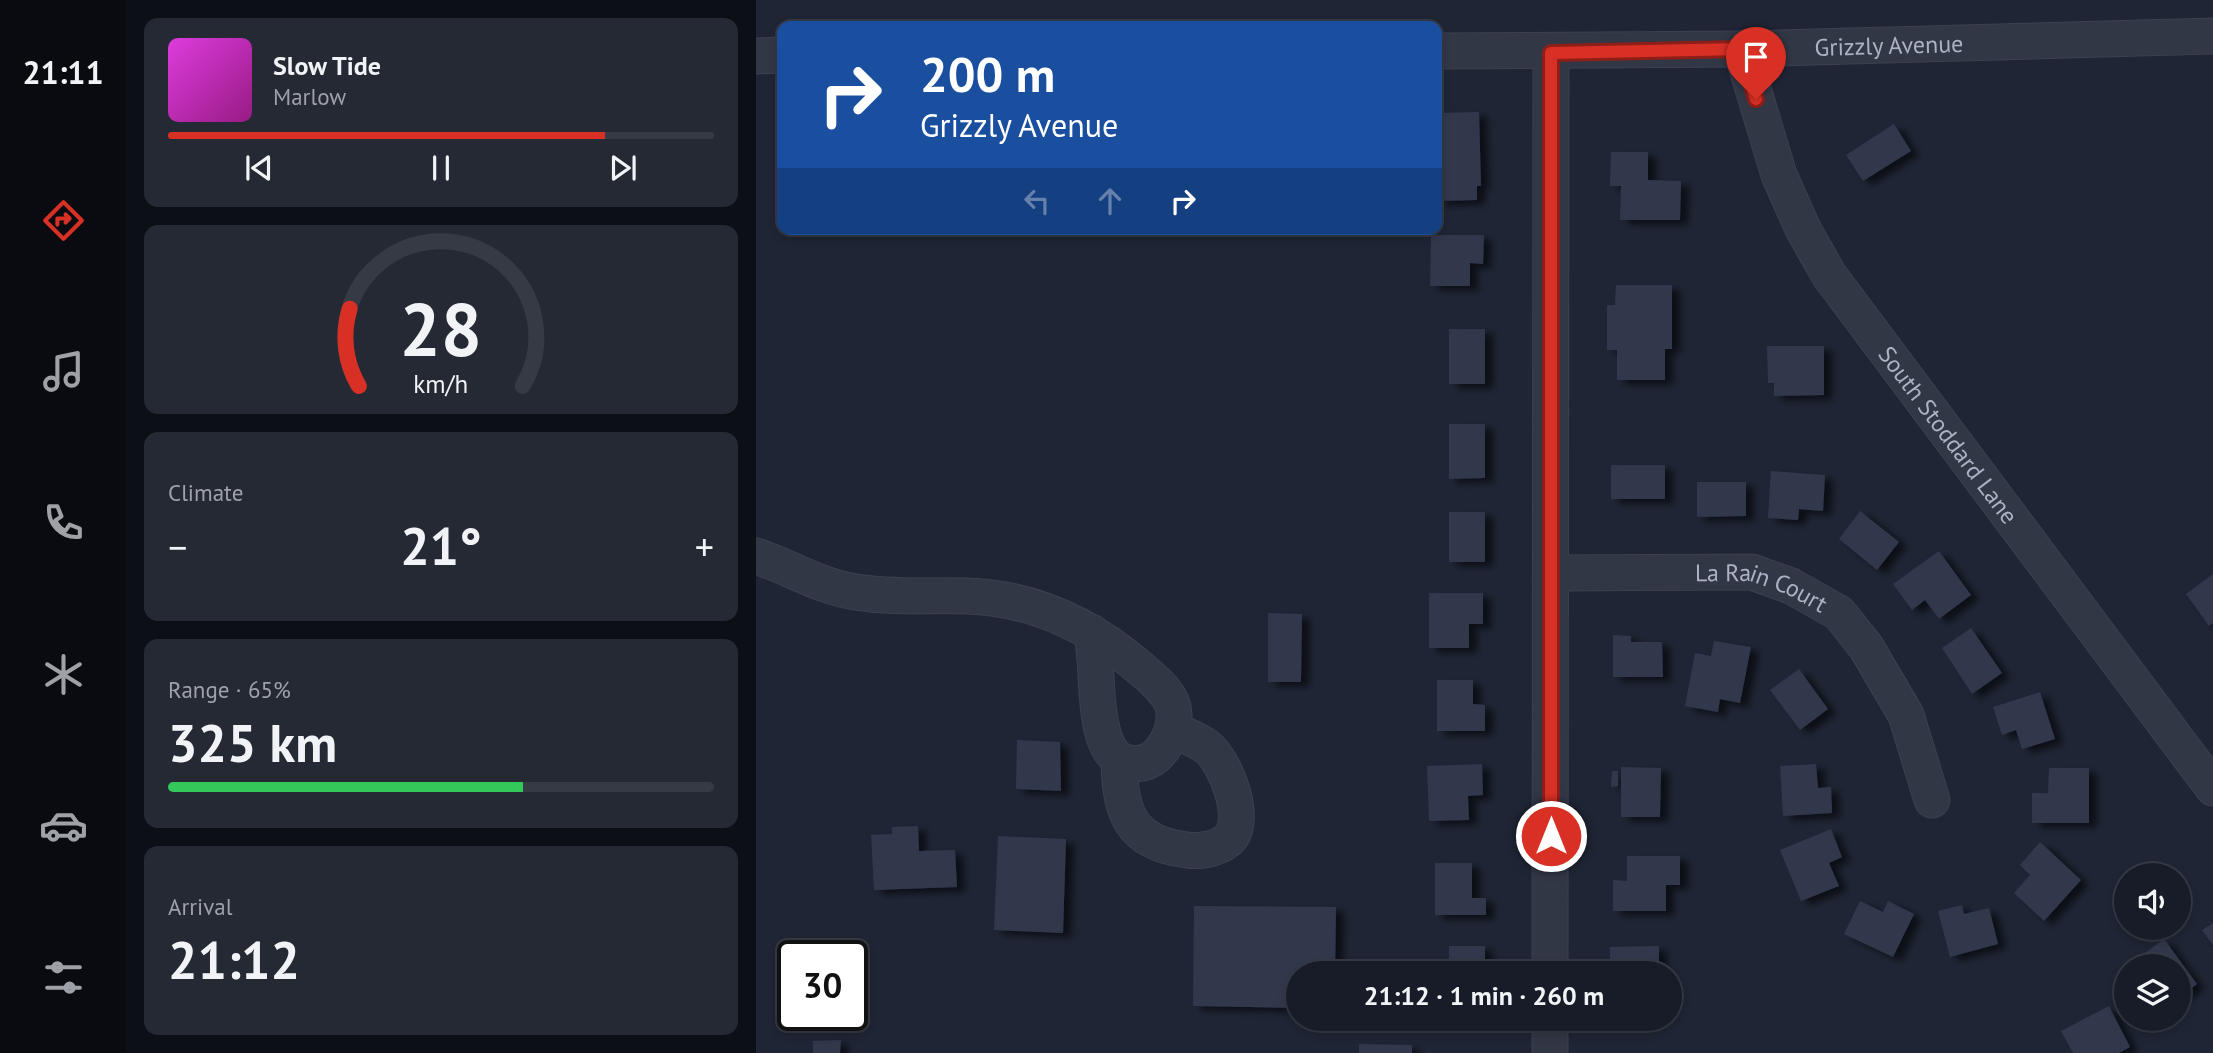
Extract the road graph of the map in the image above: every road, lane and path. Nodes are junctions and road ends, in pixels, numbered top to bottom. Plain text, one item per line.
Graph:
1 (2213, 36) edge
2 (1741, 49) junction
3 (1442, 51) edge
4 (1551, 53) junction
5 (777, 55) edge
6 (756, 56) edge
7 (756, 556) edge
8 (1552, 573) junction
9 (1091, 632) junction
10 (1174, 730) junction
11 (1119, 761) junction
12 (2213, 788) edge
13 (1932, 800) dead end
14 (1550, 961) edge
15 (1550, 1031) edge
16 (1550, 1053) edge

1 - 2 street, Grizzly Avenue
2 - 4 street, Grizzly Avenue
2 - 12 street, South Stoddard Lane
3 - 4 street, Grizzly Avenue
4 - 8 street
5 - 6 street
7 - 9 street
8 - 13 street, La Rain Court
8 - 14 street
9 - 10 street
9 - 11 street
10 - 11 street
10 - 11 street
15 - 16 street

